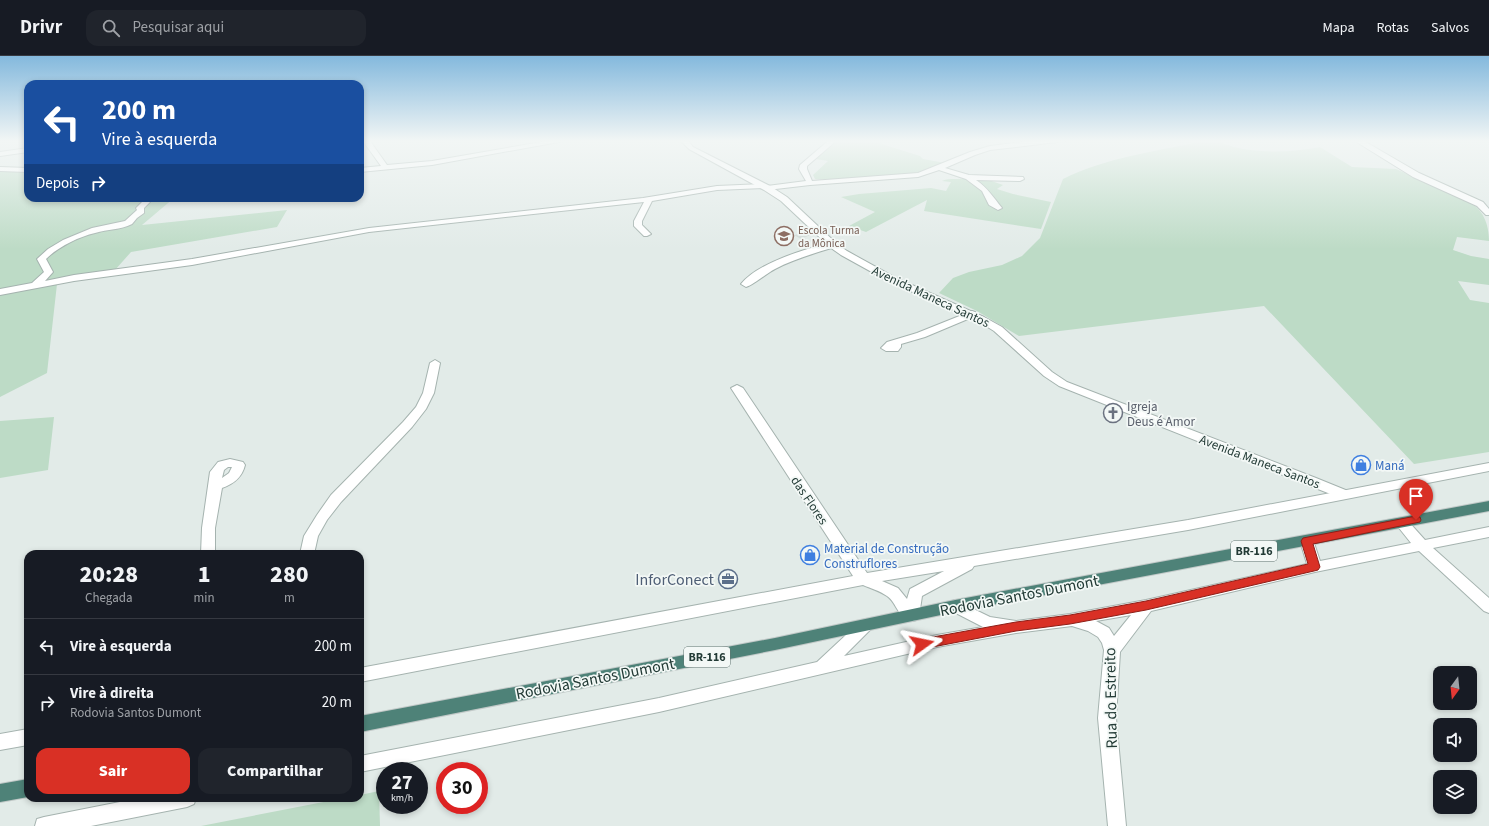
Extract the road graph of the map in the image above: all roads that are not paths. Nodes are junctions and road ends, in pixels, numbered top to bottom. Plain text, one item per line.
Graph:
1 (746, 177) edge
2 (807, 177) edge
3 (895, 177) edge
4 (967, 177) joint
5 (1421, 177) edge
6 (1020, 179) dead end
7 (810, 183) junction
8 (765, 187) junction
9 (650, 198) junction
10 (146, 202) edge
11 (1477, 202) junction
12 (1489, 202) edge
13 (998, 208) dead end
14 (1489, 213) edge
15 (647, 234) dead end
16 (832, 245) junction
17 (36, 284) junction
18 (746, 284) dead end
19 (0, 292) edge
20 (972, 314) junction
21 (896, 343) dead end
22 (435, 363) dead end
23 (736, 388) dead end
24 (1489, 467) edge
25 (216, 486) dead end
26 (1343, 494) junction
27 (1489, 506) edge
28 (1402, 523) junction
29 (1489, 532) edge
30 (1307, 541) junction
31 (1422, 546) junction
32 (209, 550) edge
33 (308, 550) edge
34 (976, 560) junction
35 (1314, 567) junction
36 (864, 579) junction
37 (955, 606) junction
38 (1146, 606) junction
39 (1489, 607) edge
40 (911, 616) junction
41 (1070, 620) junction
42 (866, 625) junction
43 (1016, 627) junction
44 (1112, 650) junction
45 (821, 668) junction
46 (364, 674) edge
47 (364, 723) edge
48 (24, 738) edge
49 (0, 742) edge
50 (364, 763) edge
51 (24, 789) edge
52 (0, 793) edge
53 (167, 802) edge
54 (44, 826) edge
55 (1117, 826) edge

1 - 8 street, Avenida Maneca Santos
2 - 7 street
3 - 7 street
4 - 6 street
4 - 13 street
5 - 11 street
7 - 8 street
8 - 9 street
8 - 16 street, Avenida Maneca Santos
9 - 15 street
9 - 17 street
10 - 17 street
11 - 12 street
11 - 14 street
16 - 18 street
16 - 20 street, Avenida Maneca Santos
17 - 19 street
20 - 21 street
20 - 26 street, Avenida Maneca Santos
22 - 33 street
23 - 36 street, das Flores
24 - 26 street
25 - 32 street
26 - 34 street
27 - 28 highway, Rodovia Santos Dumont / BR-116
28 - 30 highway, Rodovia Santos Dumont / BR-116
28 - 31 street
29 - 31 street
30 - 35 street
30 - 37 highway, Rodovia Santos Dumont / BR-116
31 - 35 street
31 - 39 street
34 - 36 street
34 - 40 street
35 - 38 street
36 - 40 street
36 - 46 street
37 - 40 highway, Rodovia Santos Dumont / BR-116
37 - 43 street
38 - 41 street
38 - 44 street
40 - 42 highway, Rodovia Santos Dumont / BR-116
41 - 43 street
41 - 44 street, Rua do Estreito
42 - 45 street
42 - 47 highway, Rodovia Santos Dumont / BR-116
43 - 45 street
44 - 55 street, Rua do Estreito
45 - 50 street
48 - 49 street
51 - 52 highway
53 - 54 street

